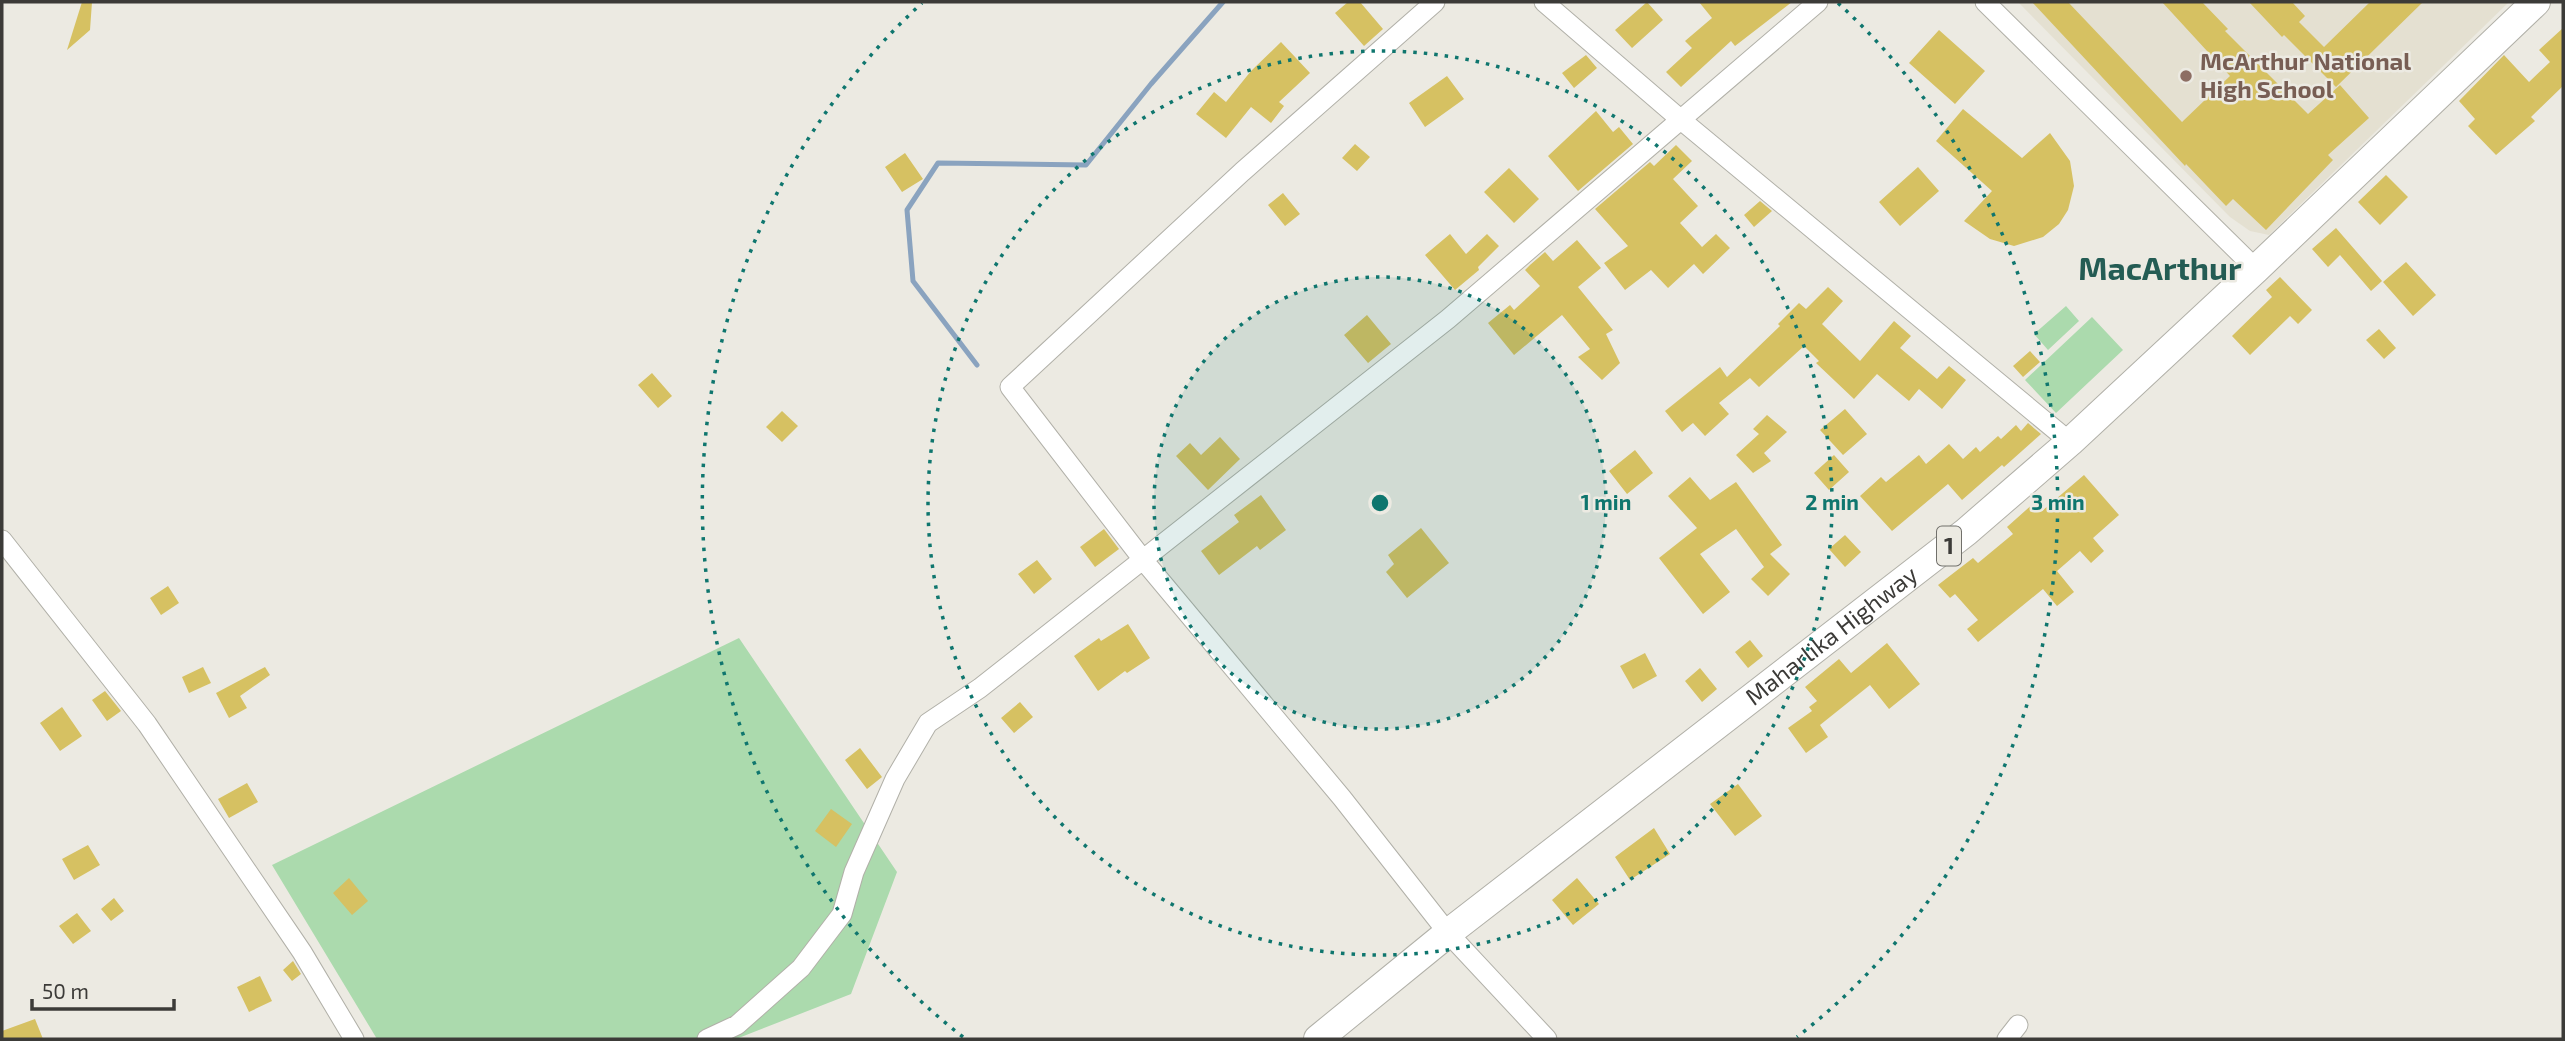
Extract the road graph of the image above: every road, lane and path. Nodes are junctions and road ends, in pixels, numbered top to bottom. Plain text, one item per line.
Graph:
1 (1434, 2) edge
2 (1544, 2) edge
3 (1818, 2) edge
4 (1985, 2) edge
5 (2536, 2) edge
6 (1680, 119) junction
7 (2256, 269) junction
8 (2070, 442) junction
9 (2, 540) edge
10 (1144, 561) junction
11 (1448, 933) junction
12 (354, 1039) edge
13 (707, 1039) edge
14 (1318, 1039) edge
15 (1547, 1039) edge

1 - 10 street
2 - 6 street
3 - 6 street
4 - 7 street
5 - 7 highway, Maharlika Highway / 1
6 - 8 street
6 - 10 street
7 - 8 highway, Maharlika Highway / 1
8 - 11 highway, Maharlika Highway / 1
9 - 12 street
10 - 11 street
10 - 13 street
11 - 14 highway, Maharlika Highway / 1
11 - 15 street

